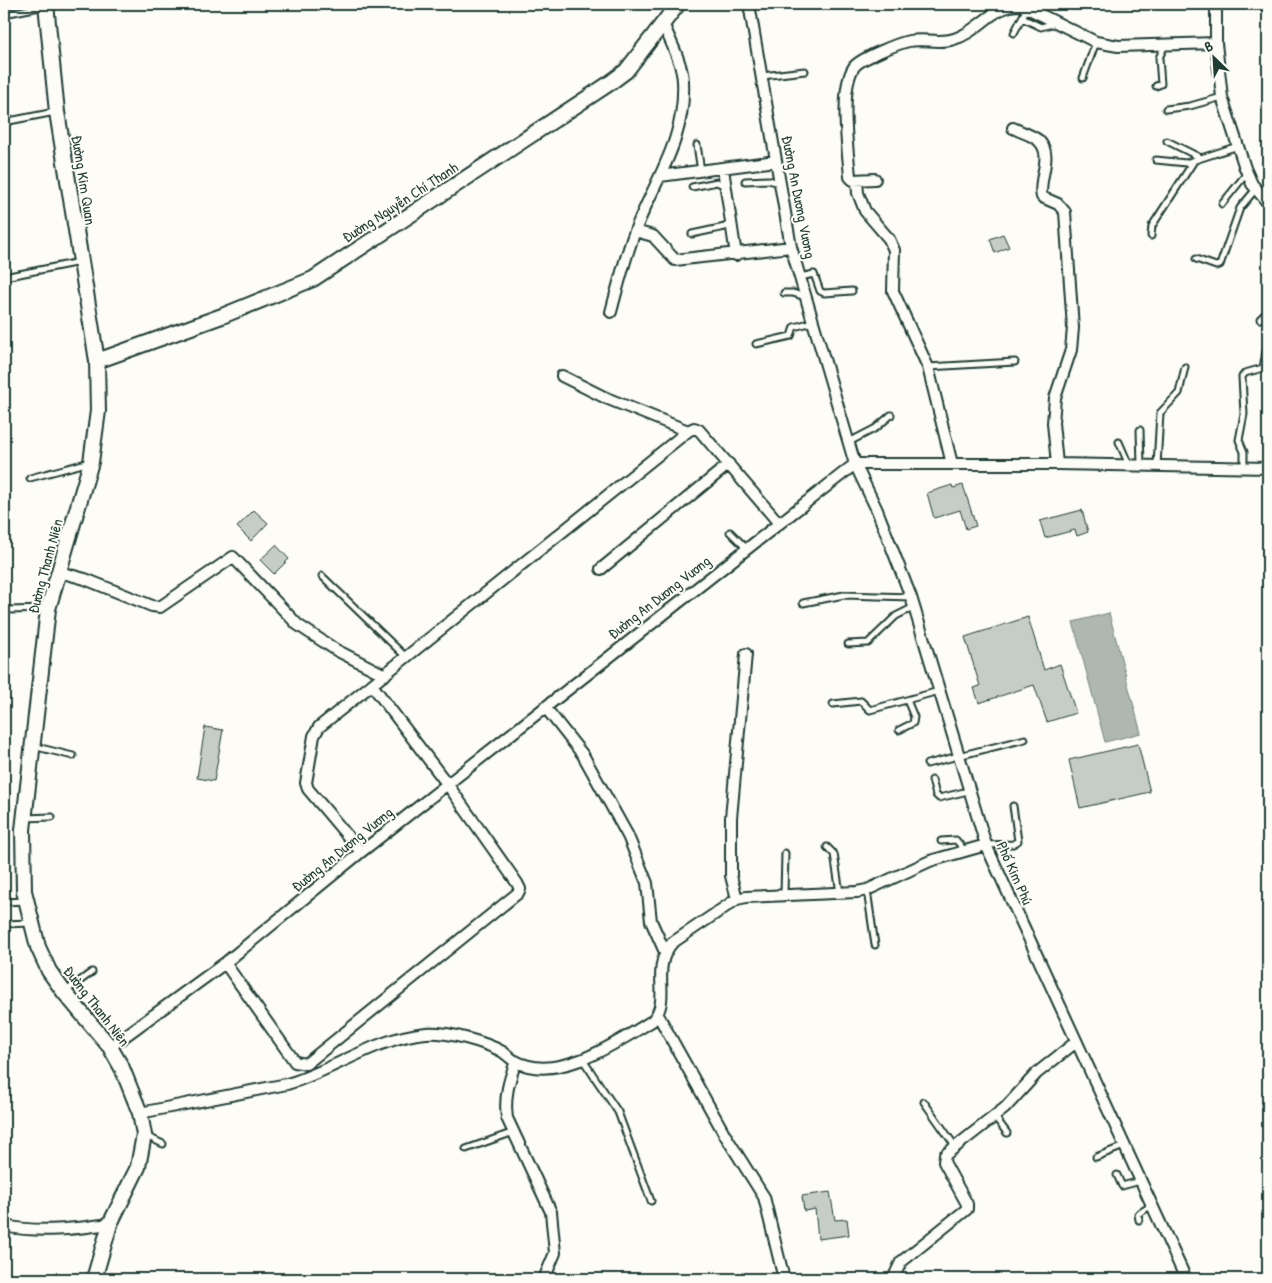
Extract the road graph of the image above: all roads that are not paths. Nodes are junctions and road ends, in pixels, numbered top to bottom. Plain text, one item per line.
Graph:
1 (678, 4) edge
2 (749, 4) edge
3 (1216, 4) edge
4 (46, 5) edge
5 (1027, 8) junction
6 (4, 14) edge
7 (1022, 18) junction
8 (663, 23) junction
9 (1058, 23) junction
10 (1014, 33) dead end
11 (1096, 42) junction
12 (1216, 43) junction
13 (1166, 44) junction
14 (805, 71) dead end
15 (762, 76) junction
16 (1083, 78) dead end
17 (1156, 86) dead end
18 (1222, 98) junction
19 (1166, 109) dead end
20 (57, 112) junction
21 (4, 122) edge
22 (1013, 128) dead end
23 (1167, 140) dead end
24 (697, 145) dead end
25 (1238, 146) junction
26 (1202, 158) junction
27 (1156, 160) dead end
28 (776, 161) junction
29 (1194, 161) junction
30 (723, 169) junction
31 (701, 171) junction
32 (1247, 173) junction
33 (660, 176) junction
34 (875, 179) dead end
35 (857, 180) junction
36 (745, 181) dead end
37 (780, 183) junction
38 (725, 186) junction
39 (692, 187) dead end
40 (1256, 189) junction
41 (1268, 203) edge
42 (1222, 204) dead end
43 (731, 221) junction
44 (635, 230) junction
45 (692, 234) dead end
46 (1151, 236) dead end
47 (791, 247) junction
48 (736, 254) junction
49 (1196, 259) dead end
50 (80, 262) junction
51 (4, 277) edge
52 (800, 277) junction
53 (852, 291) dead end
54 (784, 293) dead end
55 (806, 297) junction
56 (1268, 311) edge
57 (611, 312) dead end
58 (1260, 319) dead end
59 (813, 322) junction
60 (756, 344) dead end
61 (1266, 351) dead end
62 (97, 361) junction
63 (1015, 362) dead end
64 (928, 367) junction
65 (1185, 367) dead end
66 (562, 376) dead end
67 (891, 415) dead end
68 (1140, 430) dead end
69 (688, 431) junction
70 (849, 442) junction
71 (1119, 442) dead end
72 (91, 462) junction
73 (729, 464) junction
74 (855, 464) junction
75 (952, 464) junction
76 (1057, 464) junction
77 (1129, 465) junction
78 (1140, 466) junction
79 (1158, 466) junction
80 (1244, 468) junction
81 (1268, 468) edge
82 (30, 478) dead end
83 (778, 522) junction
84 (730, 532) dead end
85 (746, 548) junction
86 (601, 569) dead end
87 (59, 572) junction
88 (322, 576) dead end
89 (912, 602) junction
90 (803, 603) dead end
91 (48, 609) junction
92 (8, 610) dead end
93 (848, 644) dead end
94 (746, 654) dead end
95 (406, 658) junction
96 (385, 675) junction
97 (372, 685) junction
98 (939, 691) junction
99 (907, 700) junction
100 (833, 704) dead end
101 (545, 707) junction
102 (899, 730) dead end
103 (1025, 739) dead end
104 (32, 746) junction
105 (74, 756) dead end
106 (958, 756) junction
107 (926, 764) dead end
108 (932, 780) dead end
109 (448, 785) junction
110 (968, 790) junction
111 (1013, 806) dead end
112 (52, 817) dead end
113 (24, 818) junction
114 (941, 841) dead end
115 (986, 846) junction
116 (827, 847) dead end
117 (964, 851) junction
118 (361, 852) junction
119 (785, 853) dead end
120 (867, 890) junction
121 (840, 893) junction
122 (784, 895) junction
123 (737, 899) junction
124 (26, 901) junction
125 (4, 902) edge
126 (32, 923) junction
127 (4, 924) edge
128 (875, 945) dead end
129 (664, 952) junction
130 (225, 963) junction
131 (92, 972) dead end
132 (64, 992) junction
133 (658, 1015) junction
134 (1076, 1042) junction
135 (110, 1047) junction
136 (583, 1060) junction
137 (516, 1061) junction
138 (924, 1102) dead end
139 (140, 1113) junction
140 (994, 1116) junction
141 (514, 1132) junction
142 (1007, 1133) dead end
143 (144, 1135) junction
144 (163, 1144) dead end
145 (954, 1146) junction
146 (1124, 1146) junction
147 (466, 1149) dead end
148 (1096, 1158) dead end
149 (1117, 1175) dead end
150 (1140, 1181) junction
151 (651, 1200) dead end
152 (1152, 1205) junction
153 (1139, 1220) dead end
154 (110, 1224) junction
155 (4, 1226) edge
156 (94, 1279) edge
157 (544, 1279) edge
158 (784, 1279) edge
159 (893, 1279) edge
160 (1186, 1279) edge

1 - 8 main road, Đường Nguyễn Chí Thanh
2 - 15 street, Đường An Dương Vương
3 - 12 street
4 - 6 lane
4 - 20 main road, Đường Kim Quan
5 - 7 lane
5 - 9 street
5 - 35 street
7 - 9 lane
7 - 10 lane
8 - 33 street
8 - 62 main road, Đường Nguyễn Chí Thanh
9 - 11 street
11 - 13 street
11 - 16 lane
12 - 13 street
12 - 18 street
13 - 17 lane
14 - 15 lane
15 - 28 street, Đường An Dương Vương
18 - 19 lane
18 - 25 street
20 - 21 lane
20 - 50 main road, Đường Kim Quan
22 - 76 street
23 - 26 lane
24 - 31 lane
25 - 26 lane
25 - 32 street
26 - 29 lane
27 - 29 lane
28 - 30 street
28 - 37 street, Đường An Dương Vương
29 - 46 lane
30 - 31 street
30 - 38 street
31 - 33 street
32 - 40 street
32 - 42 lane
33 - 44 street
34 - 35 street
35 - 64 street
36 - 37 lane
37 - 47 street, Đường An Dương Vương
38 - 39 lane
38 - 43 street
40 - 41 street
40 - 49 lane
43 - 45 lane
43 - 48 street
44 - 48 street
44 - 57 street
47 - 48 street
47 - 52 street, Đường An Dương Vương
50 - 51 lane
50 - 62 main road, Đường Kim Quan
52 - 53 lane
52 - 55 street, Đường An Dương Vương
54 - 55 lane
55 - 59 street, Đường An Dương Vương
56 - 58 lane
59 - 60 lane
59 - 70 street, Đường An Dương Vương
61 - 80 lane
62 - 72 main road, Đường Thanh Niên
63 - 64 lane
64 - 75 street
65 - 79 lane
66 - 69 street
67 - 70 lane
68 - 78 lane
69 - 73 street
69 - 95 street
70 - 74 street, Đường An Dương Vương
71 - 77 lane
72 - 82 lane
72 - 87 main road, Đường Thanh Niên
73 - 83 street
73 - 86 street
74 - 75 street
74 - 83 street, Đường An Dương Vương
74 - 89 street, Phố Kim Phú
75 - 76 street
76 - 77 street
77 - 78 street
78 - 79 street
79 - 80 street
80 - 81 street
83 - 85 street, Đường An Dương Vương
84 - 85 lane
85 - 101 street, Đường An Dương Vương
87 - 91 main road, Đường Thanh Niên
87 - 96 street
88 - 95 lane
89 - 90 lane
89 - 93 lane
89 - 98 street, Phố Kim Phú
91 - 92 lane
91 - 104 main road, Đường Thanh Niên
94 - 123 street
95 - 96 street
96 - 97 street
97 - 109 street
97 - 118 street
98 - 99 lane
98 - 106 street, Phố Kim Phú
99 - 100 lane
99 - 102 lane
101 - 109 street, Đường An Dương Vương
101 - 129 street
103 - 106 lane
104 - 105 lane
104 - 113 main road, Đường Thanh Niên
106 - 107 lane
106 - 110 street, Phố Kim Phú
108 - 110 lane
109 - 118 street, Đường An Dương Vương
109 - 130 street
110 - 115 street, Phố Kim Phú
111 - 115 lane
112 - 113 lane
113 - 124 main road, Đường Thanh Niên
114 - 117 lane
115 - 117 street
115 - 134 street, Phố Kim Phú
116 - 121 lane
117 - 120 street
118 - 130 street, Đường An Dương Vương
119 - 122 lane
120 - 121 street
120 - 128 lane
121 - 122 street
122 - 123 street
123 - 129 street
124 - 125 lane
124 - 126 main road, Đường Thanh Niên
126 - 127 lane
126 - 132 main road, Đường Thanh Niên
129 - 133 street
130 - 135 street, Đường An Dương Vương
131 - 132 lane
132 - 135 main road, Đường Thanh Niên
133 - 136 street
133 - 158 street
134 - 140 street
134 - 146 street, Phố Kim Phú
135 - 139 main road, Đường Thanh Niên
136 - 137 street
136 - 151 lane
137 - 139 street
137 - 141 street
138 - 145 lane
139 - 143 main road, Đường Thanh Niên
140 - 142 lane
140 - 145 street
141 - 147 lane
141 - 157 street
143 - 144 lane
143 - 154 main road, Đường Thanh Niên
145 - 159 street
146 - 148 lane
146 - 150 street, Phố Kim Phú
149 - 150 lane
150 - 152 street, Phố Kim Phú
152 - 153 lane
152 - 160 street, Phố Kim Phú
154 - 155 street
154 - 156 main road, Đường Thanh Niên

